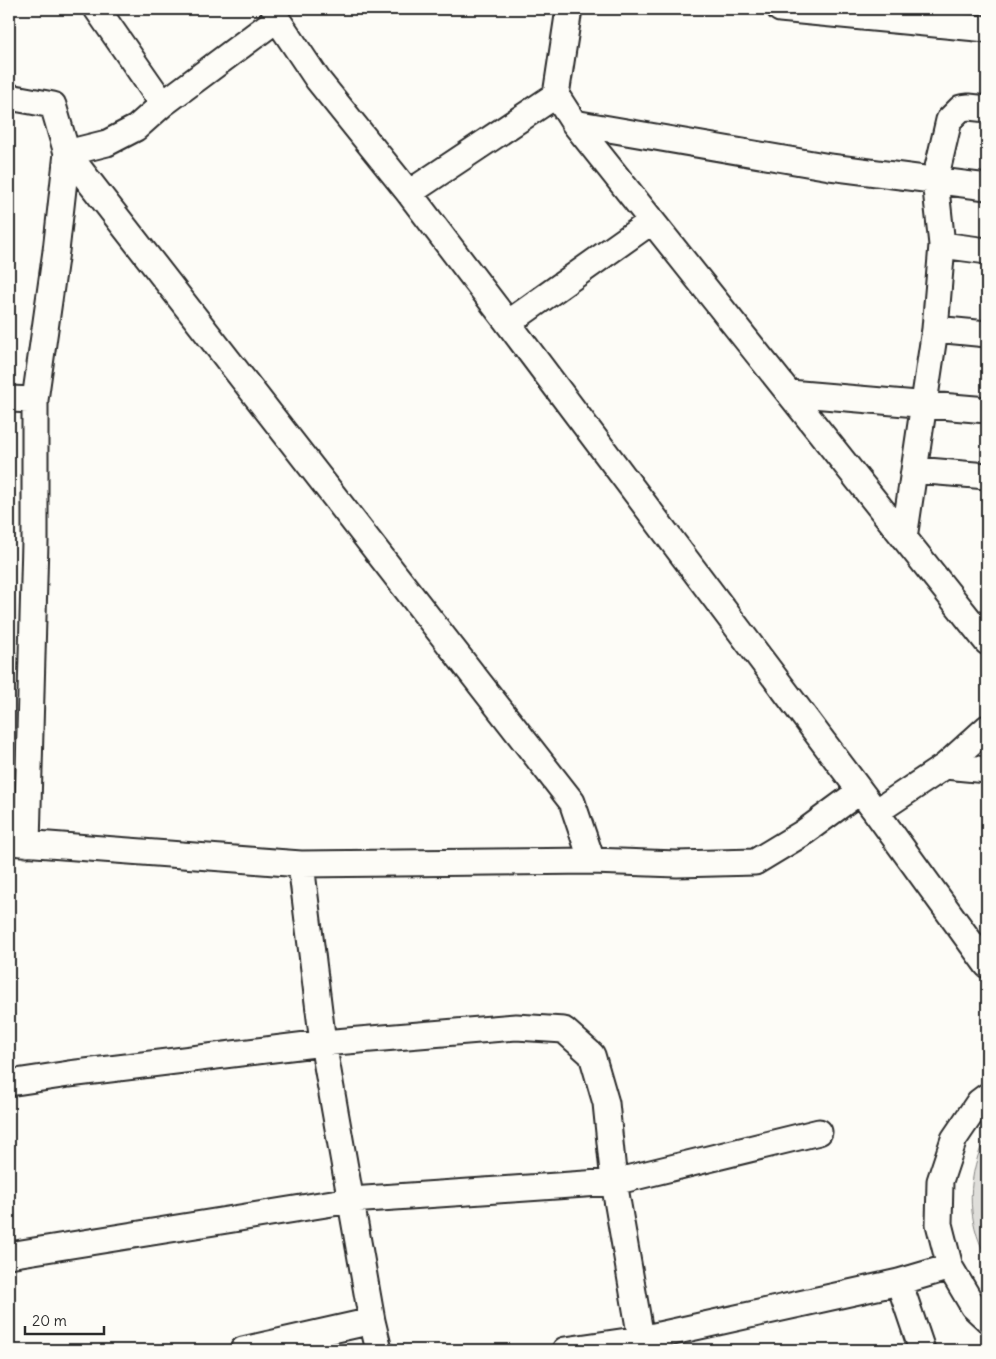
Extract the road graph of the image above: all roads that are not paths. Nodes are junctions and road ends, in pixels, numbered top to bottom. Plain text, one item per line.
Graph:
1 (97, 9) edge
2 (569, 9) edge
3 (780, 9) edge
4 (276, 14) edge
5 (987, 30) edge
6 (556, 95) junction
7 (9, 97) edge
8 (163, 104) junction
9 (987, 109) edge
10 (574, 123) junction
11 (67, 152) junction
12 (935, 180) junction
13 (987, 187) edge
14 (409, 193) junction
15 (652, 221) junction
16 (942, 245) junction
17 (987, 251) edge
18 (508, 323) junction
19 (935, 329) junction
20 (987, 334) edge
21 (789, 393) junction
22 (9, 399) edge
23 (35, 400) junction
24 (925, 404) junction
25 (987, 410) edge
26 (915, 470) junction
27 (987, 476) edge
28 (904, 538) junction
29 (987, 642) edge
30 (987, 728) edge
31 (945, 766) junction
32 (987, 770) edge
33 (860, 791) junction
34 (876, 812) junction
35 (18, 843) edge
36 (592, 861) junction
37 (301, 864) junction
38 (987, 965) edge
39 (323, 1043) junction
40 (9, 1083) edge
41 (987, 1096) edge
42 (819, 1132) dead end
43 (614, 1182) junction
44 (350, 1200) junction
45 (9, 1256) edge
46 (950, 1267) junction
47 (899, 1282) junction
48 (987, 1319) edge
49 (372, 1321) junction
50 (642, 1345) edge
51 (243, 1350) edge
52 (379, 1350) edge
53 (566, 1350) edge
54 (922, 1350) edge

1 - 8 street
2 - 6 street
3 - 5 street
4 - 8 street
4 - 14 street
6 - 10 street
6 - 14 street
7 - 11 street
8 - 11 street
9 - 12 street
10 - 12 street
10 - 15 street
11 - 23 street
11 - 36 street
12 - 13 street
12 - 16 street
14 - 18 street
15 - 18 street
15 - 21 street
16 - 17 street
16 - 19 street
18 - 33 street
19 - 20 street
19 - 24 street
21 - 24 street
21 - 28 street
22 - 23 street
23 - 35 street
24 - 25 street
24 - 26 street
26 - 27 street
26 - 28 street
28 - 29 street
30 - 31 street
31 - 32 street
31 - 34 street
33 - 34 street
33 - 36 street
34 - 38 street
35 - 37 street
36 - 37 street
37 - 39 street
39 - 40 street
39 - 43 street
39 - 44 street
41 - 46 street
42 - 43 street
43 - 44 street
43 - 50 street
44 - 45 street
44 - 49 street
46 - 47 street
46 - 48 street
47 - 50 street
47 - 54 street
49 - 51 street
49 - 52 street
50 - 53 street

